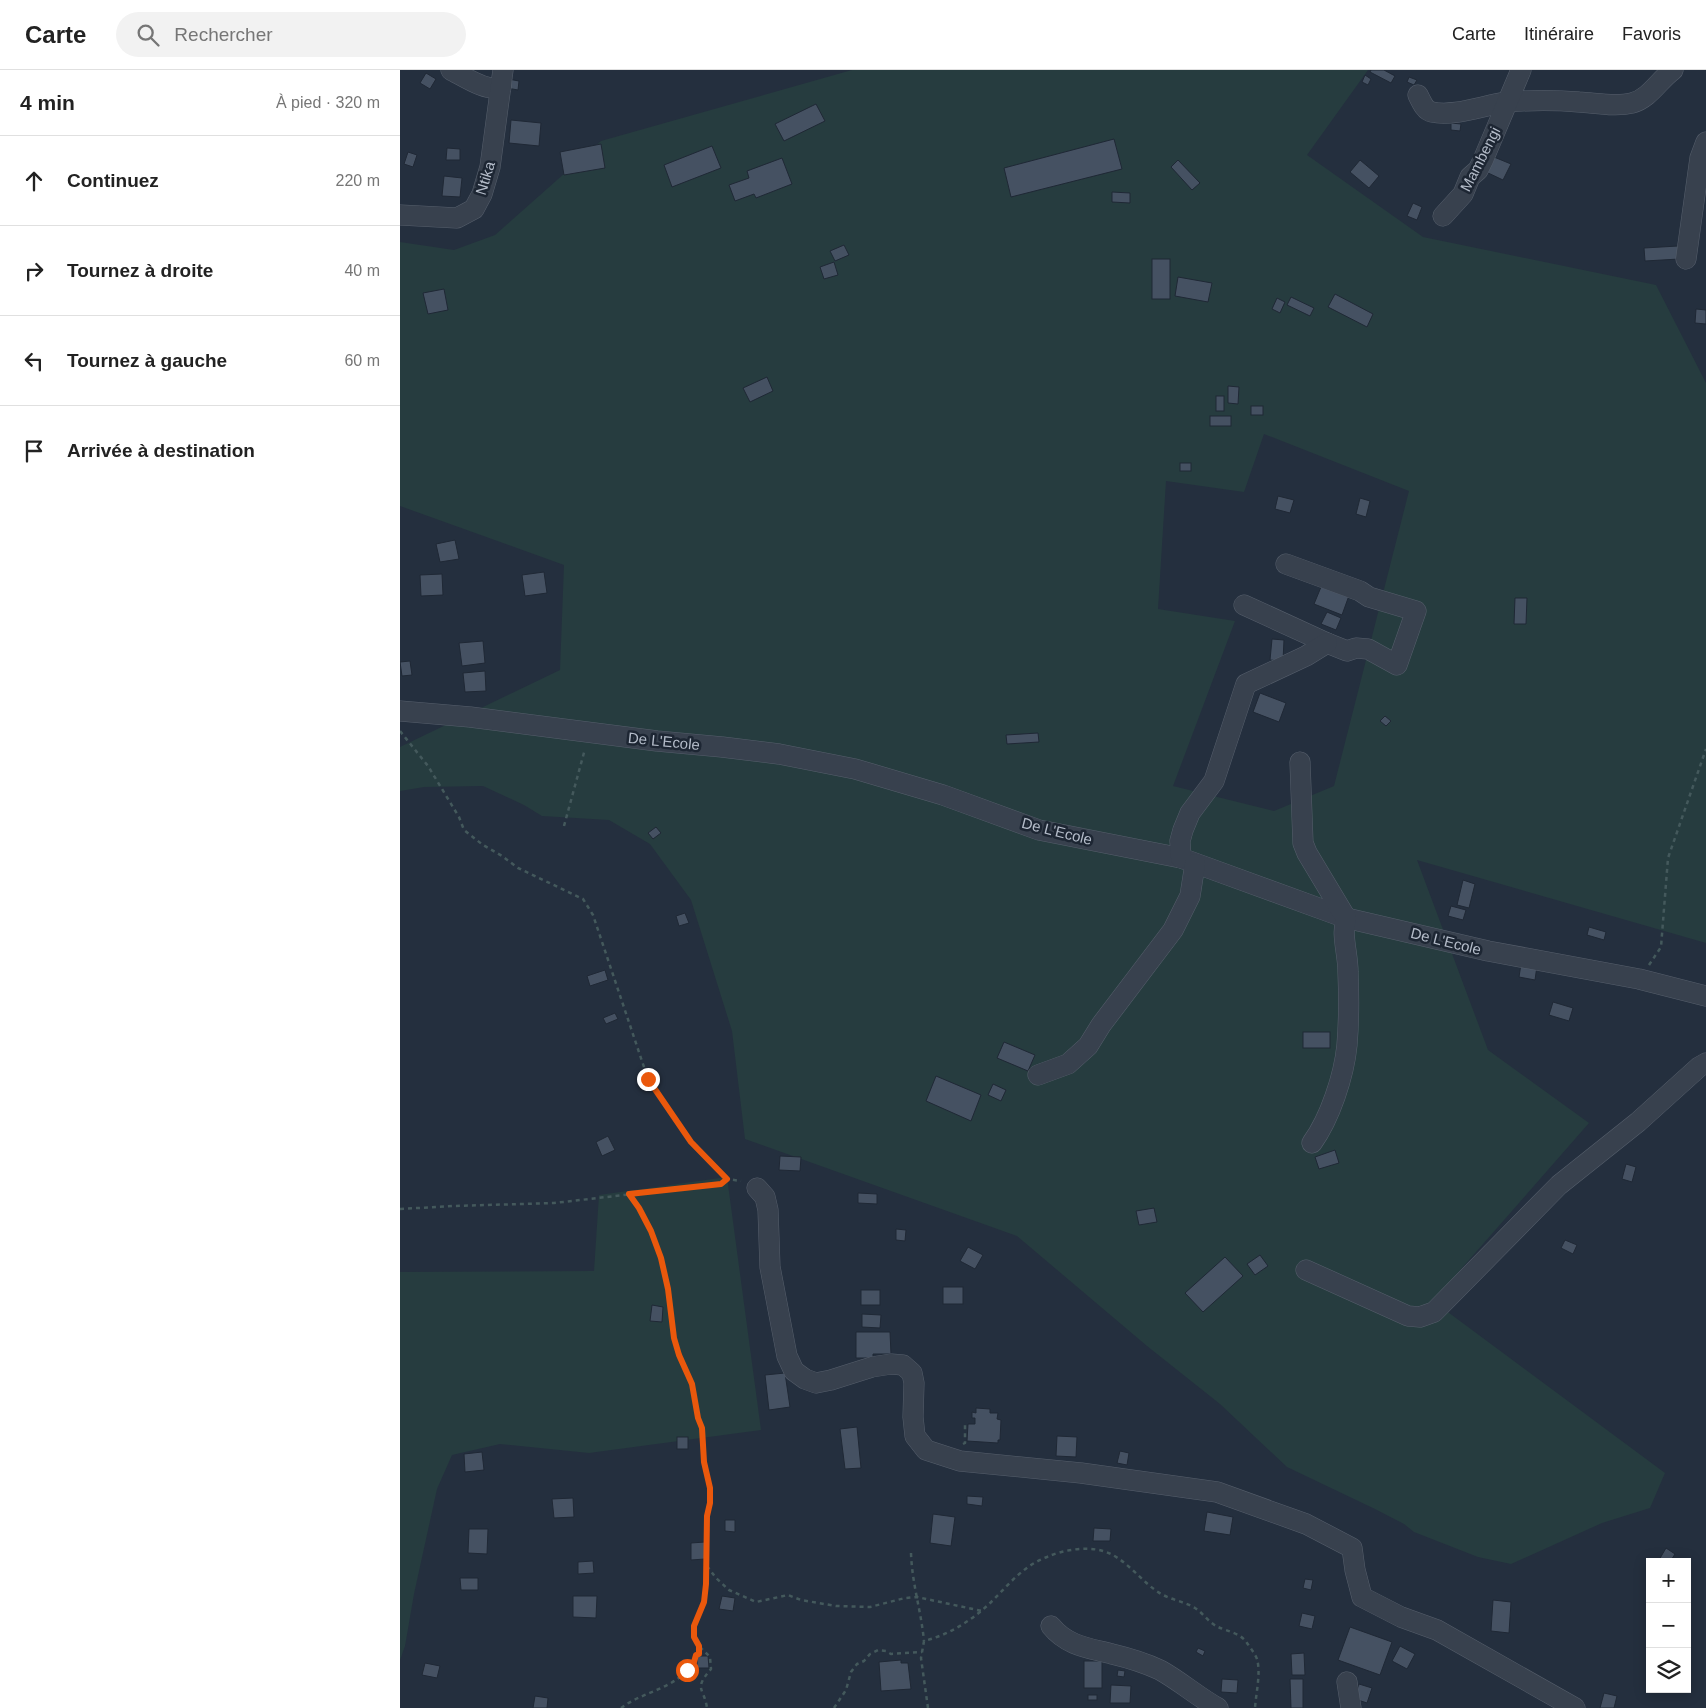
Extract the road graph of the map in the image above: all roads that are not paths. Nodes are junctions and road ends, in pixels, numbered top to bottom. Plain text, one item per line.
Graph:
1 (451, 70) edge
2 (1520, 70) edge
3 (1673, 70) edge
4 (502, 78) edge
5 (1418, 95) dead end
6 (1507, 102) junction
7 (1706, 142) edge
8 (400, 215) edge
9 (1444, 216) dead end
10 (1686, 259) dead end
11 (1286, 564) dead end
12 (1244, 605) dead end
13 (1327, 643) junction
14 (400, 711) edge
15 (1300, 762) dead end
16 (1188, 861) junction
17 (1346, 918) junction
18 (1706, 996) edge
19 (1706, 1063) edge
20 (1038, 1075) dead end
21 (1312, 1142) dead end
22 (757, 1188) road end
23 (1306, 1270) dead end
24 (1051, 1626) dead end
25 (1347, 1682) dead end
26 (1218, 1708) edge
27 (1351, 1708) edge
28 (1575, 1708) edge

1 - 4 street
2 - 6 street, Mambengi
3 - 6 street
4 - 8 street, Ntika
5 - 6 street
6 - 9 street, Mambengi
7 - 10 street
11 - 13 street
12 - 13 street
13 - 16 street
14 - 16 street, De L'Ecole
15 - 17 street
16 - 17 street, De L'Ecole
16 - 20 street
17 - 18 street, De L'Ecole
17 - 21 street
19 - 23 street
22 - 28 street
24 - 26 street
25 - 27 street

